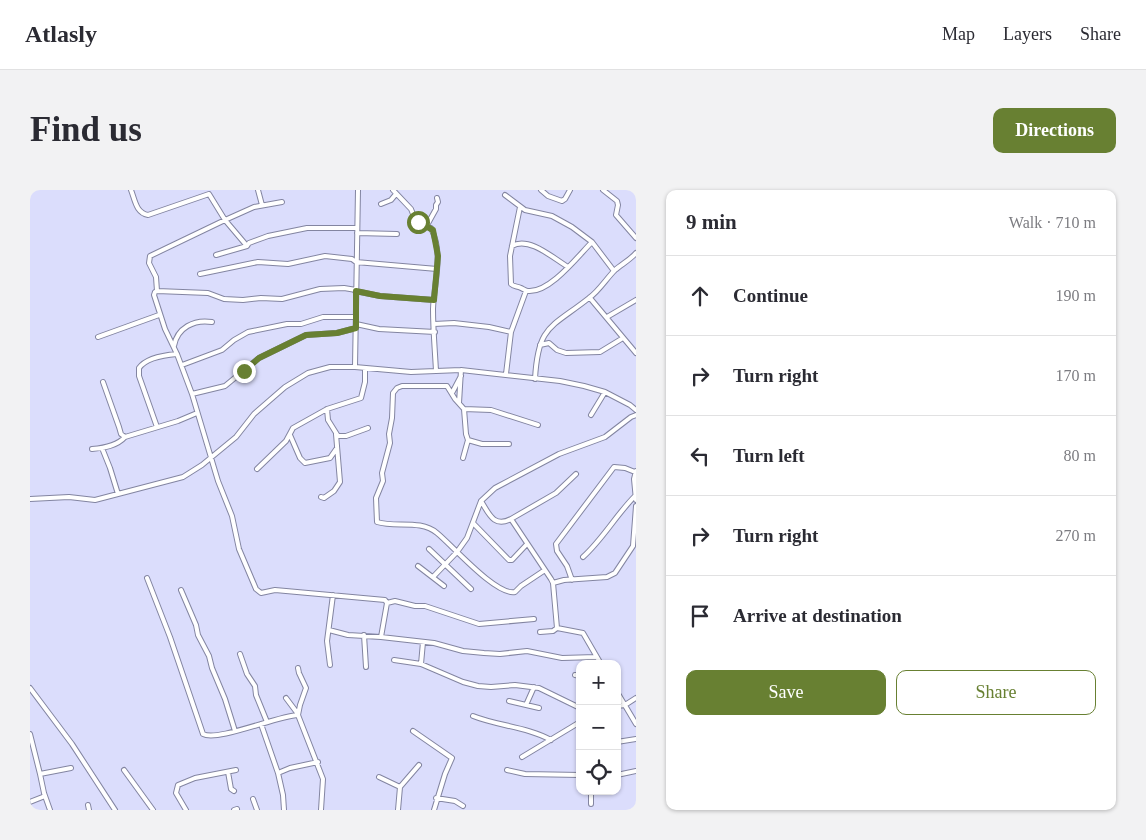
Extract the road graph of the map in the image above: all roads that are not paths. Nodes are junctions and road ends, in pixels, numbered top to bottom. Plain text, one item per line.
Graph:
1 (131, 190) edge
2 (258, 190) edge
3 (358, 190) edge
4 (541, 190) edge
5 (570, 190) edge
6 (603, 190) edge
7 (395, 192) edge
8 (505, 195) dead end
9 (437, 198) dead end
10 (282, 202) dead end
11 (381, 204) dead end
12 (262, 205) junction
13 (520, 207) junction
14 (225, 220) junction
15 (426, 227) junction
16 (357, 228) junction
17 (356, 234) junction
18 (398, 234) dead end
19 (636, 238) edge
20 (592, 242) junction
21 (247, 246) junction
22 (512, 246) junction
23 (636, 253) edge
24 (216, 255) dead end
25 (356, 262) junction
26 (568, 267) junction
27 (437, 269) junction
28 (614, 271) junction
29 (200, 274) dead end
30 (356, 290) junction
31 (157, 291) junction
32 (526, 291) junction
33 (590, 298) junction
34 (434, 300) junction
35 (636, 300) edge
36 (160, 315) junction
37 (356, 317) junction
38 (607, 317) junction
39 (212, 322) dead end
40 (434, 324) junction
41 (356, 326) junction
42 (435, 332) junction
43 (511, 332) junction
44 (98, 337) dead end
45 (624, 338) junction
46 (174, 346) junction
47 (539, 347) junction
48 (636, 353) edge
49 (178, 354) junction
50 (182, 365) junction
51 (355, 367) junction
52 (365, 368) junction
53 (461, 370) junction
54 (436, 372) junction
55 (506, 374) junction
56 (461, 376) junction
57 (535, 379) junction
58 (103, 382) dead end
59 (605, 392) junction
60 (452, 393) junction
61 (192, 394) junction
62 (459, 403) junction
63 (327, 409) junction
64 (464, 409) junction
65 (636, 410) edge
66 (197, 413) junction
67 (591, 415) dead end
68 (636, 415) edge
69 (538, 424) dead end
70 (157, 427) junction
71 (368, 428) dead end
72 (336, 434) junction
73 (290, 436) junction
74 (125, 437) junction
75 (468, 440) junction
76 (509, 444) dead end
77 (338, 447) junction
78 (102, 448) junction
79 (92, 449) dead end
80 (212, 457) junction
81 (463, 458) dead end
82 (257, 470) dead end
83 (636, 472) edge
84 (576, 474) dead end
85 (118, 494) junction
86 (321, 497) dead end
87 (30, 499) edge
88 (482, 501) junction
89 (636, 501) edge
90 (511, 519) junction
91 (473, 522) junction
92 (527, 544) junction
93 (429, 549) dead end
94 (457, 552) junction
95 (583, 557) dead end
96 (445, 564) junction
97 (418, 566) dead end
98 (545, 570) junction
99 (434, 577) junction
100 (147, 578) dead end
101 (572, 580) junction
102 (553, 583) junction
103 (444, 586) dead end
104 (471, 588) dead end
105 (181, 590) dead end
106 (332, 595) junction
107 (387, 602) junction
108 (534, 619) dead end
109 (557, 628) junction
110 (329, 630) junction
111 (540, 632) dead end
112 (364, 635) junction
113 (381, 637) junction
114 (423, 642) junction
115 (240, 654) dead end
116 (596, 657) junction
117 (394, 660) dead end
118 (598, 660) edge
119 (421, 664) junction
120 (330, 665) dead end
121 (366, 667) dead end
122 (298, 668) dead end
123 (534, 687) junction
124 (30, 688) edge
125 (286, 698) dead end
126 (621, 698) edge
127 (636, 698) edge
128 (509, 702) dead end
129 (526, 705) junction
130 (625, 705) junction
131 (576, 706) edge
132 (621, 706) edge
133 (539, 708) dead end
134 (298, 714) junction
135 (473, 716) dead end
136 (267, 722) junction
137 (261, 724) junction
138 (576, 724) edge
139 (636, 724) edge
140 (413, 730) dead end
141 (235, 731) junction
142 (30, 734) edge
143 (636, 739) edge
144 (551, 740) junction
145 (621, 741) edge
146 (522, 757) dead end
147 (318, 762) junction
148 (37, 763) junction
149 (30, 765) edge
150 (420, 765) dead end
151 (71, 768) dead end
152 (124, 770) dead end
153 (236, 770) dead end
154 (507, 770) dead end
155 (636, 771) edge
156 (228, 772) junction
157 (278, 773) junction
158 (40, 774) junction
159 (621, 774) edge
160 (576, 775) edge
161 (380, 777) dead end
162 (400, 787) junction
163 (234, 791) dead end
164 (591, 795) edge
165 (45, 796) junction
166 (436, 798) junction
167 (253, 799) dead end
168 (30, 802) edge
169 (591, 804) dead end
170 (463, 806) dead end
171 (50, 810) edge
172 (115, 810) edge
173 (154, 810) edge
174 (186, 810) edge
175 (257, 810) edge
176 (284, 810) edge
177 (321, 810) edge
178 (398, 810) edge
179 (434, 810) edge

1 - 14 street
2 - 12 street
3 - 16 street
4 - 5 street
6 - 19 street
7 - 11 street
7 - 15 street
8 - 13 street
9 - 15 street
10 - 12 street
12 - 14 street
13 - 20 street
13 - 22 street
14 - 21 street
14 - 31 street
15 - 27 street
16 - 17 street
16 - 21 street
17 - 18 street
17 - 25 street
20 - 26 street
20 - 28 street
21 - 24 street
22 - 26 street
22 - 32 street
23 - 28 street
25 - 27 street
25 - 29 street
25 - 30 street
26 - 32 street
27 - 34 street
28 - 33 street
30 - 31 street
30 - 34 street
30 - 37 street
31 - 36 street
32 - 43 street
33 - 38 street
33 - 47 street
34 - 40 street
35 - 38 street
36 - 44 street
36 - 46 street
37 - 41 street
37 - 50 street
38 - 45 street
39 - 46 street
40 - 42 street
40 - 43 street
41 - 42 street
41 - 51 street
41 - 61 street
42 - 54 street
43 - 55 street
45 - 47 street
45 - 48 street
46 - 49 street
47 - 57 street
49 - 50 street
49 - 70 street
50 - 61 street
51 - 52 street
51 - 80 street
52 - 54 street
52 - 63 street
53 - 54 street
53 - 55 street
53 - 56 street
55 - 57 street
56 - 60 street
56 - 62 street
57 - 59 street
58 - 74 street
59 - 65 street
59 - 67 street
60 - 62 street
60 - 94 street
61 - 66 street
62 - 64 street
63 - 72 street
63 - 73 street
64 - 69 street
64 - 75 street
66 - 70 street
66 - 80 street
68 - 88 street
70 - 74 street
71 - 72 street
72 - 77 street
73 - 77 street
73 - 82 street
74 - 78 street
75 - 76 street
75 - 81 street
77 - 86 street
78 - 79 street
78 - 85 street
80 - 85 street
80 - 106 street
83 - 89 street
83 - 101 street
84 - 90 street
85 - 87 street
88 - 90 street
88 - 91 street
89 - 95 street
89 - 101 street
90 - 92 street
91 - 92 street
91 - 94 street
92 - 98 street
93 - 96 street
94 - 96 street
94 - 98 street
96 - 99 street
96 - 104 street
97 - 99 street
98 - 102 street
99 - 103 street
100 - 141 street
101 - 102 street
102 - 109 street
105 - 141 street
106 - 107 street
106 - 110 street
107 - 108 street
107 - 113 street
109 - 111 street
109 - 116 street
110 - 112 street
110 - 120 street
112 - 113 street
112 - 121 street
113 - 114 street
114 - 116 street
114 - 119 street
115 - 136 street
116 - 118 street
117 - 119 street
119 - 123 street
122 - 134 street
123 - 129 street
123 - 131 street
124 - 172 street
125 - 134 street
126 - 130 street
127 - 130 street
128 - 129 street
129 - 133 street
130 - 132 street
130 - 139 street
134 - 136 street
134 - 147 street
135 - 144 street
136 - 137 street
137 - 141 street
137 - 157 street
138 - 144 street
140 - 166 street
142 - 148 street
143 - 145 street
144 - 146 street
147 - 157 street
147 - 177 street
148 - 149 street
148 - 158 street
150 - 162 street
151 - 158 street
152 - 173 street
153 - 156 street
154 - 160 street
155 - 159 street
156 - 163 street
156 - 174 street
157 - 176 street
158 - 165 street
161 - 162 street
162 - 178 street
164 - 169 street
165 - 168 street
165 - 171 street
166 - 170 street
166 - 179 street
167 - 175 street

